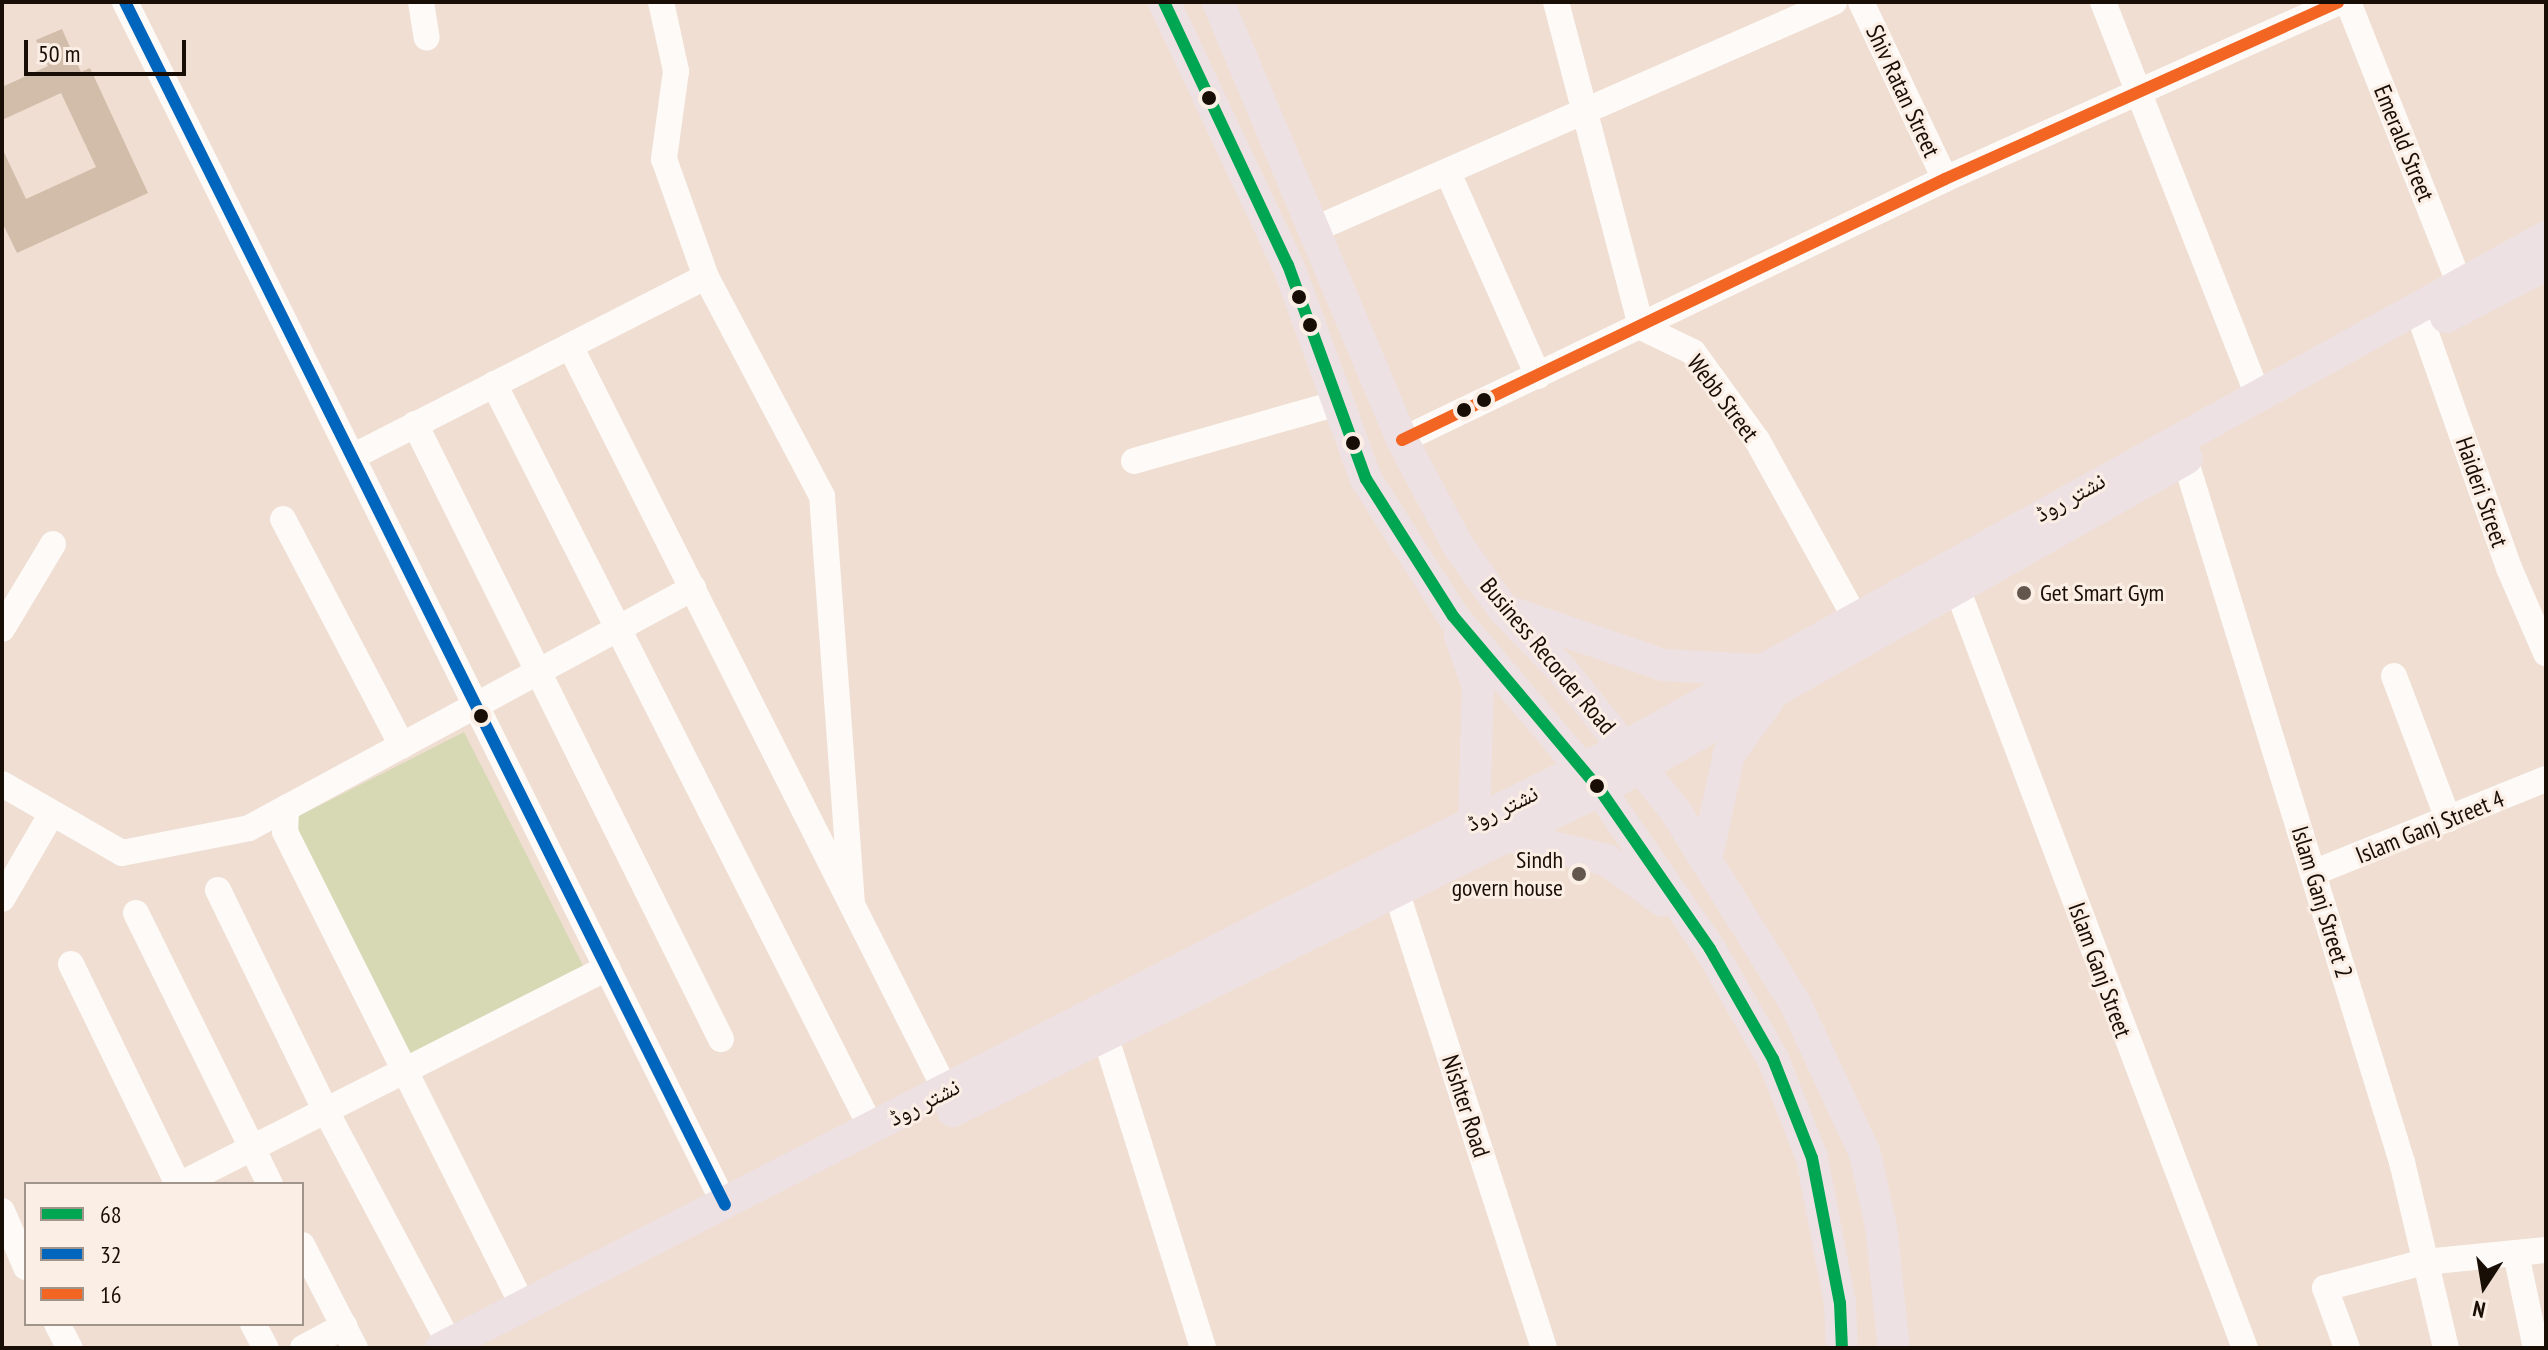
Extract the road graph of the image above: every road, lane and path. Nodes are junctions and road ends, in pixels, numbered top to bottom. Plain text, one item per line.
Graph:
1 (125, 2) edge
2 (421, 2) edge
3 (661, 2) edge
4 (1164, 2) edge
5 (1218, 2) edge
6 (1556, 2) edge
7 (1834, 2) edge
8 (1861, 2) edge
9 (2103, 2) edge
10 (2338, 2) edge
11 (2348, 2) edge
12 (427, 38) dead end
13 (2140, 90) junction
14 (1586, 112) junction
15 (1449, 175) junction
16 (1945, 179) junction
17 (1313, 230) junction
18 (2546, 237) edge
19 (2546, 265) edge
20 (706, 277) junction
21 (2460, 285) junction
22 (1641, 327) junction
23 (2424, 328) junction
24 (570, 346) junction
25 (1538, 376) junction
26 (494, 384) junction
27 (2258, 395) junction
28 (1337, 403) junction
29 (415, 424) junction
30 (1402, 440) junction
31 (352, 457) junction
32 (2185, 459) junction
33 (1134, 461) dead end
34 (283, 519) dead end
35 (53, 544) dead end
36 (693, 588) junction
37 (1958, 591) junction
38 (1503, 609) junction
39 (1453, 616) junction
40 (1854, 616) junction
41 (618, 628) junction
42 (2, 629) edge
43 (2546, 653) edge
44 (538, 672) junction
45 (2394, 676) dead end
46 (1767, 681) junction
47 (476, 706) junction
48 (402, 746) junction
49 (1632, 756) junction
50 (2546, 779) edge
51 (1591, 780) junction
52 (2, 784) edge
53 (286, 808) junction
54 (52, 813) junction
55 (2448, 819) junction
56 (1474, 822) junction
57 (1506, 836) junction
58 (1706, 861) junction
59 (2313, 873) junction
60 (1392, 877) junction
61 (218, 890) dead end
62 (2, 899) edge
63 (852, 904) junction
64 (136, 913) dead end
65 (1710, 949) junction
66 (71, 964) dead end
67 (607, 968) junction
68 (1102, 1023) junction
69 (721, 1039) dead end
70 (406, 1072) junction
71 (946, 1091) junction
72 (327, 1113) junction
73 (872, 1129) junction
74 (252, 1149) junction
75 (178, 1182) edge
76 (183, 1182) edge
77 (269, 1182) edge
78 (725, 1205) junction
79 (2, 1211) edge
80 (304, 1249) edge
81 (2546, 1250) edge
82 (2516, 1254) junction
83 (2425, 1262) junction
84 (19, 1265) edge
85 (524, 1308) junction
86 (58, 1326) edge
87 (254, 1326) edge
88 (350, 1337) edge
89 (445, 1346) edge
90 (70, 1348) edge
91 (266, 1348) edge
92 (303, 1348) edge
93 (485, 1348) edge
94 (1203, 1348) edge
95 (1544, 1348) edge
96 (1842, 1348) edge
97 (1894, 1348) edge
98 (2245, 1348) edge
99 (2347, 1348) edge
100 (2446, 1348) edge
101 (2536, 1348) edge

1 - 31 street
2 - 12 street
3 - 20 street
4 - 28 main road, Business Recorder Road
5 - 17 main road, Business Recorder Road
6 - 14 street
7 - 14 street
8 - 16 street, Shiv Ratan Street
9 - 13 street
10 - 13 street
11 - 21 street, Emerald Street
13 - 16 street
13 - 27 street
14 - 15 street
14 - 22 street
15 - 17 street
15 - 25 street
16 - 22 street
17 - 30 main road, Business Recorder Road
18 - 21 main road, نشتر روڈ
19 - 23 main road, نشتر روڈ
20 - 24 street
20 - 63 street
21 - 27 main road, نشتر روڈ
22 - 25 street
22 - 40 street, Webb Street
23 - 32 main road, نشتر روڈ
23 - 43 street, Haideri Street
24 - 26 street
24 - 36 street
25 - 30 street
26 - 29 street
26 - 41 street
27 - 40 main road, نشتر روڈ
28 - 33 street
28 - 39 main road, Business Recorder Road
29 - 31 street
29 - 44 street
30 - 38 main road, Business Recorder Road
31 - 47 street
32 - 37 main road, نشتر روڈ
32 - 59 street, Islam Ganj Street 2
34 - 48 street
35 - 42 street
36 - 41 street
36 - 63 street
37 - 46 main road, نشتر روڈ
37 - 98 street, Islam Ganj Street
38 - 46 main road
38 - 49 main road, Business Recorder Road
39 - 51 main road, Business Recorder Road
39 - 56 main road
40 - 46 main road, نشتر روڈ
41 - 44 street
41 - 73 street
44 - 47 street
44 - 69 street
45 - 55 street
46 - 49 main road, نشتر روڈ
46 - 58 main road
47 - 48 street
47 - 67 street
48 - 53 street
49 - 51 main road, نشتر روڈ
49 - 58 main road, Business Recorder Road
50 - 55 street, Islam Ganj Street 4
51 - 56 main road, نشتر روڈ
51 - 57 main road, نشتر روڈ
51 - 65 main road, Business Recorder Road
52 - 54 street
53 - 54 street
53 - 70 street
54 - 62 street
55 - 59 street, Islam Ganj Street 4
56 - 60 main road, نشتر روڈ
57 - 60 main road, نشتر روڈ
57 - 65 main road
58 - 97 main road, Business Recorder Road
59 - 83 street, Islam Ganj Street 2
60 - 68 main road, نشتر روڈ
60 - 95 street, Nishter Road
61 - 72 street
63 - 71 street
64 - 74 street
65 - 96 main road, Business Recorder Road
66 - 75 street
67 - 70 street
67 - 78 street
68 - 71 main road, نشتر روڈ
68 - 93 main road, نشتر روڈ
68 - 94 street
70 - 72 street
70 - 85 street
71 - 73 main road, نشتر روڈ
72 - 74 street
72 - 89 street
73 - 78 main road, نشتر روڈ
74 - 76 street
74 - 77 street
78 - 85 main road, نشتر روڈ
79 - 84 street
80 - 88 street
81 - 82 street
82 - 83 street
82 - 101 street
83 - 99 street
83 - 100 street, Islam Ganj Street 2
85 - 89 main road, نشتر روڈ
86 - 90 street
87 - 91 street
88 - 92 street

